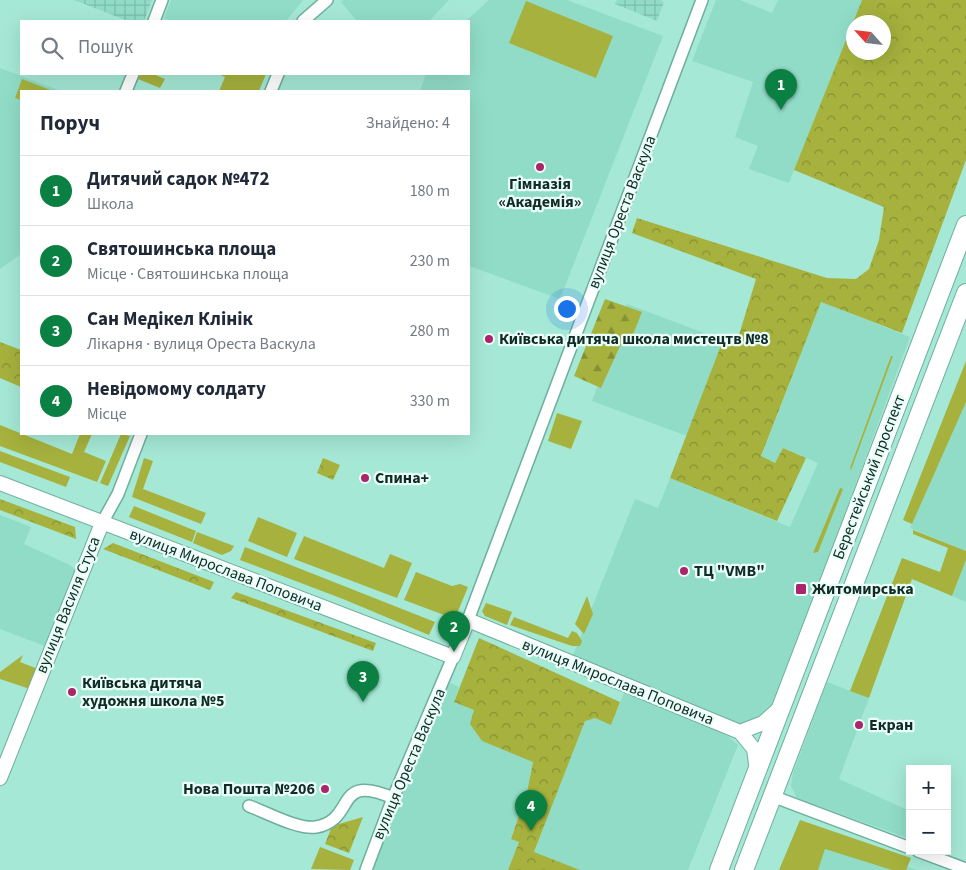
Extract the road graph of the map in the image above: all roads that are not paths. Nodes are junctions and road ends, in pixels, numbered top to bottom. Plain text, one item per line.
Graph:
1 (162, 0) edge
2 (327, 0) edge
3 (702, 0) edge
4 (154, 20) edge
5 (304, 20) edge
6 (133, 75) edge
7 (278, 75) edge
8 (126, 90) edge
9 (271, 90) edge
10 (966, 224) edge
11 (966, 293) edge
12 (142, 435) edge
13 (0, 482) edge
14 (102, 523) junction
15 (468, 620) junction
16 (453, 657) junction
17 (781, 708) junction
18 (740, 732) junction
19 (757, 772) junction
20 (0, 778) edge
21 (772, 796) junction
22 (393, 798) junction
23 (249, 806) dead end
24 (906, 846) edge
25 (929, 855) edge
26 (966, 869) edge
27 (366, 870) edge
28 (719, 870) edge
29 (744, 870) edge

1 - 4 street
2 - 5 street
3 - 15 street, вулиця Ореста Васкула
6 - 8 street
7 - 9 street
10 - 17 main road, Берестейський проспект
11 - 21 main road, Берестейський проспект
12 - 14 street, вулиця Василя Стуса
13 - 14 street, вулиця Мирослава Поповича
14 - 16 street, вулиця Мирослава Поповича
14 - 20 street, вулиця Василя Стуса
15 - 16 street
15 - 18 street, вулиця Мирослава Поповича
16 - 22 street, вулиця Ореста Васкула
17 - 18 street
17 - 19 main road, Берестейський проспект
18 - 19 street
19 - 28 main road, Берестейський проспект
21 - 24 street
21 - 29 main road, Берестейський проспект
22 - 23 street
22 - 27 street, вулиця Ореста Васкула
25 - 26 street

